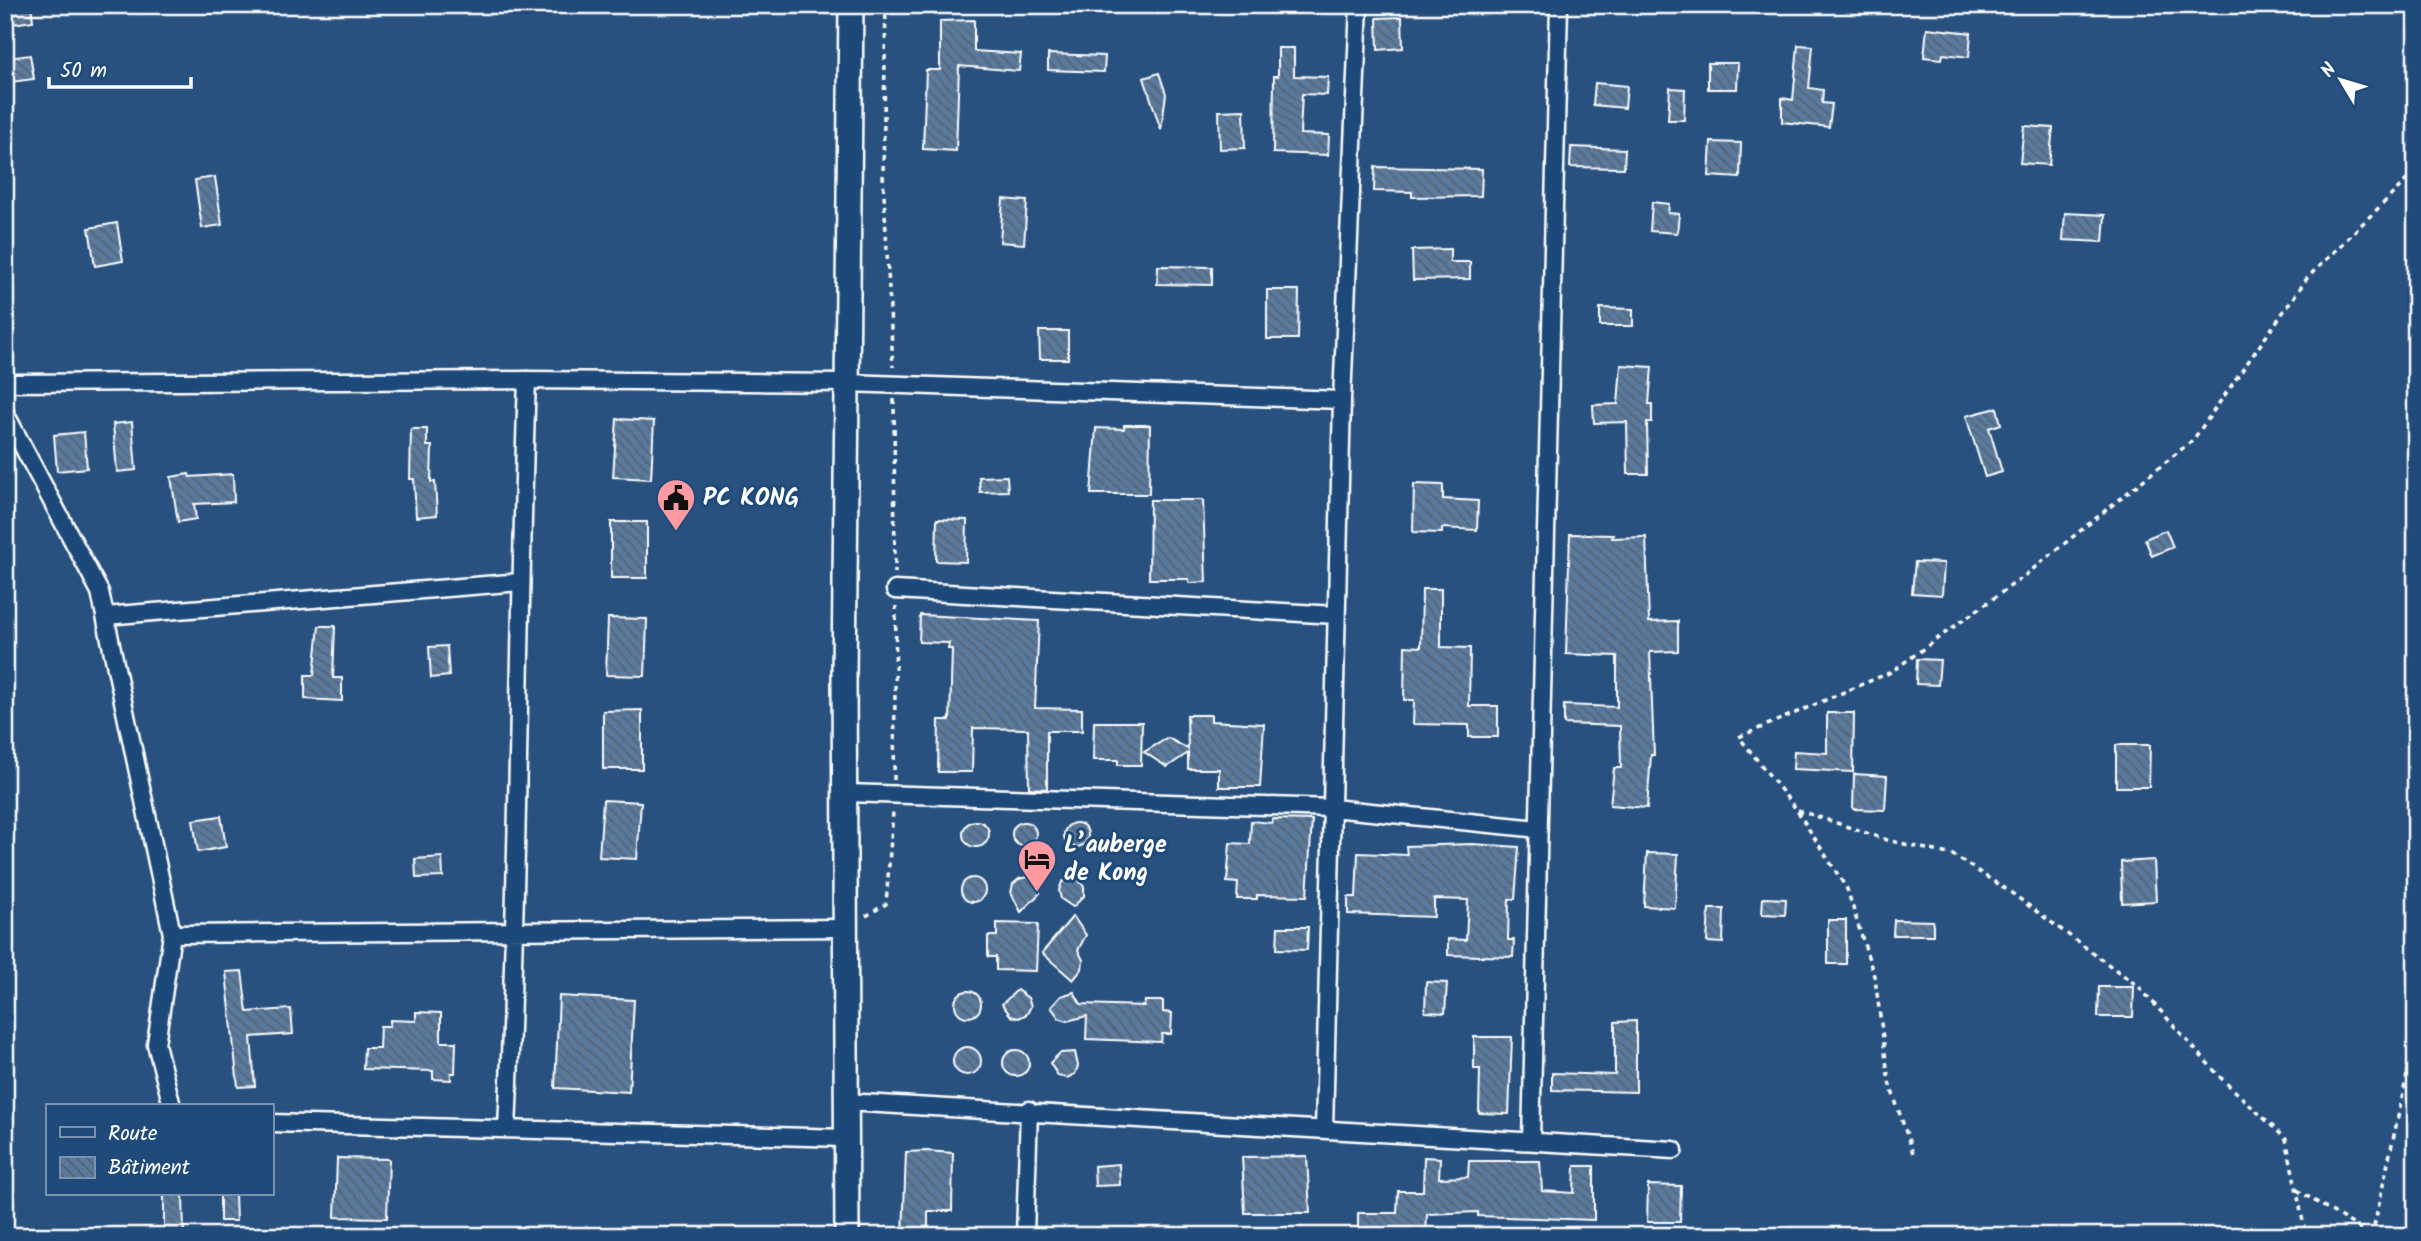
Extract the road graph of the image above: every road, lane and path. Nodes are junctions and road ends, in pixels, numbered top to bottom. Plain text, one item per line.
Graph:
1 (851, 5) edge
2 (886, 5) edge
3 (1359, 5) edge
4 (1559, 5) edge
5 (2416, 171) edge
6 (527, 380) junction
7 (5, 383) edge
8 (847, 383) junction
9 (894, 385) junction
10 (1342, 400) junction
11 (5, 414) edge
12 (520, 582) junction
13 (895, 590) junction
14 (1336, 615) junction
15 (105, 616) junction
16 (845, 793) junction
17 (894, 794) junction
18 (1332, 808) junction
19 (1796, 809) junction
20 (1539, 829) junction
21 (845, 928) junction
22 (516, 932) junction
23 (172, 934) junction
24 (2416, 1034) edge
25 (846, 1102) junction
26 (171, 1104) edge
27 (1029, 1110) junction
28 (273, 1123) edge
29 (507, 1128) junction
30 (1324, 1129) junction
31 (846, 1138) junction
32 (1531, 1141) junction
33 (1674, 1150) dead end
34 (1913, 1153) dead end
35 (2297, 1190) junction
36 (847, 1236) edge
37 (1025, 1236) edge
38 (2306, 1236) edge
39 (2372, 1236) edge

1 - 8 main road
2 - 9 path
3 - 10 street
4 - 20 street
5 - 19 path
6 - 7 street
6 - 8 street
6 - 12 street
8 - 9 street
8 - 16 main road
9 - 10 street
9 - 13 path
10 - 14 street
11 - 15 street
12 - 15 street
12 - 22 street
13 - 14 street
13 - 17 path
14 - 18 street
15 - 23 street
16 - 17 street
16 - 21 main road
17 - 18 street
17 - 21 path
18 - 20 street
18 - 30 street
19 - 34 path
19 - 35 path
20 - 32 street
21 - 22 street
21 - 25 main road
22 - 23 street
22 - 29 street
23 - 26 street
24 - 39 path
25 - 27 street
25 - 31 main road
27 - 30 street
27 - 37 street
28 - 29 street
29 - 31 street
30 - 32 street
31 - 36 main road
32 - 33 street
35 - 38 path
35 - 39 path

